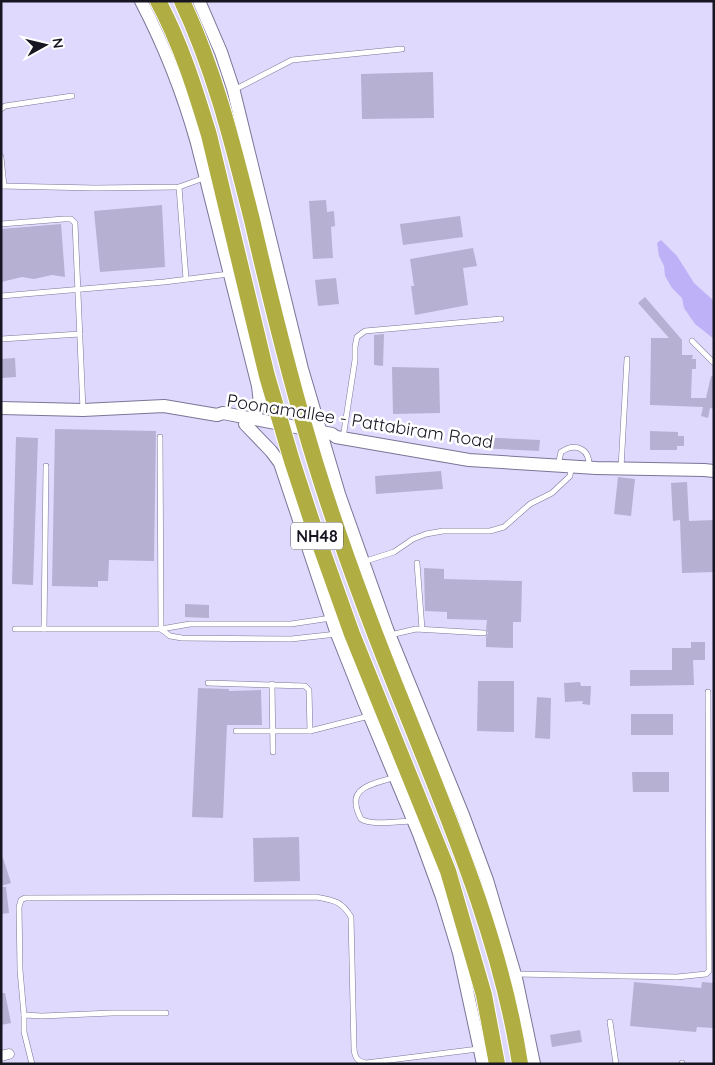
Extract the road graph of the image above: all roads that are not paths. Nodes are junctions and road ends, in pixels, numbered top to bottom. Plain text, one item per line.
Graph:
1 (141, 1) edge
2 (158, 1) edge
3 (182, 1) edge
4 (199, 1) edge
5 (402, 50) dead end
6 (234, 90) junction
7 (72, 96) dead end
8 (1, 109) edge
9 (1, 157) edge
10 (205, 177) junction
11 (3, 186) edge
12 (179, 187) junction
13 (1, 224) edge
14 (229, 274) junction
15 (186, 279) junction
16 (78, 289) junction
17 (1, 296) edge
18 (501, 319) dead end
19 (80, 334) junction
20 (1, 339) edge
21 (692, 341) dead end
22 (627, 359) dead end
23 (714, 363) edge
24 (271, 389) junction
25 (260, 403) junction
26 (1, 408) edge
27 (83, 410) junction
28 (249, 421) junction
29 (282, 428) junction
30 (314, 434) junction
31 (160, 437) dead end
32 (340, 438) junction
33 (558, 465) junction
34 (46, 466) dead end
35 (571, 466) junction
36 (589, 467) junction
37 (621, 468) junction
38 (714, 471) edge
39 (362, 562) junction
40 (417, 563) dead end
41 (331, 618) junction
42 (15, 629) dead end
43 (44, 629) junction
44 (160, 629) junction
45 (422, 629) junction
46 (484, 633) dead end
47 (337, 634) junction
48 (390, 635) junction
49 (208, 683) dead end
50 (272, 684) junction
51 (708, 692) dead end
52 (369, 716) junction
53 (236, 731) dead end
54 (273, 731) junction
55 (310, 731) junction
56 (273, 752) dead end
57 (395, 777) junction
58 (413, 820) junction
59 (515, 974) junction
60 (166, 1013) dead end
61 (24, 1015) junction
62 (610, 1022) dead end
63 (481, 1048) junction
64 (359, 1063) edge
65 (32, 1064) edge
66 (483, 1064) edge
67 (497, 1064) edge
68 (520, 1064) edge
69 (534, 1064) edge
70 (616, 1064) edge

1 - 10 street
2 - 24 highway, NH48
3 - 30 highway, NH48
4 - 6 street
5 - 6 lane
6 - 30 street
7 - 8 lane
9 - 11 lane
10 - 12 lane
10 - 14 street
11 - 12 lane
12 - 15 lane
13 - 16 lane
14 - 15 lane
14 - 25 street
15 - 16 lane
16 - 17 lane
16 - 19 lane
18 - 32 lane
19 - 20 lane
19 - 27 lane
21 - 23 lane
22 - 37 lane
24 - 25 street
24 - 29 highway, NH48
25 - 28 street
26 - 27 street, Poonamallee - Pattabiram Road
27 - 28 street, Poonamallee - Pattabiram Road
28 - 29 street, Poonamallee - Pattabiram Road
28 - 41 street
29 - 30 street, Poonamallee - Pattabiram Road
29 - 67 highway, NH48
30 - 32 street, Poonamallee - Pattabiram Road
30 - 39 street
30 - 68 highway, NH48
31 - 44 lane
32 - 33 street, Poonamallee - Pattabiram Road
33 - 35 street, Poonamallee - Pattabiram Road
33 - 36 lane
34 - 43 lane
35 - 36 street, Poonamallee - Pattabiram Road
35 - 39 lane
36 - 37 street, Poonamallee - Pattabiram Road
37 - 38 street, Poonamallee - Pattabiram Road
39 - 48 street
40 - 45 lane
41 - 44 lane
41 - 47 street
42 - 43 lane
43 - 44 lane
44 - 47 lane
45 - 46 lane
45 - 48 lane
47 - 52 street
48 - 59 street
49 - 50 lane
50 - 54 lane
50 - 55 lane
51 - 59 lane
52 - 55 lane
52 - 57 street
53 - 54 lane
54 - 55 lane
54 - 56 lane
57 - 58 street
57 - 58 lane
58 - 63 street
59 - 69 street
60 - 61 lane
61 - 64 lane
61 - 65 lane
62 - 70 lane
63 - 64 lane
63 - 66 street

